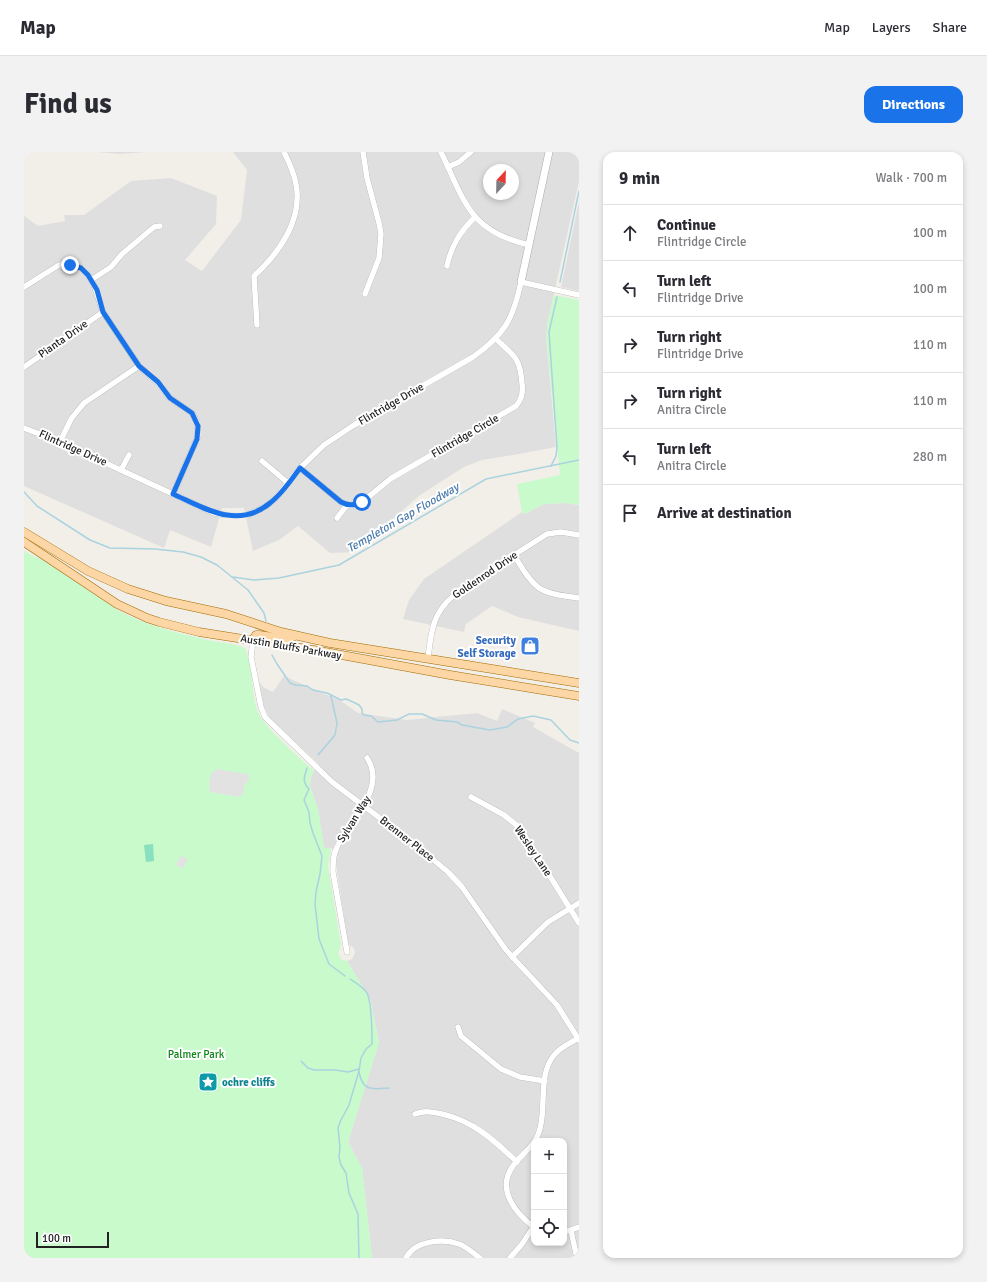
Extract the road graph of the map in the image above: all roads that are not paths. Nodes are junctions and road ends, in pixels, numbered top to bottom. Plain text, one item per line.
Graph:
1 (284, 152) edge
2 (363, 152) edge
3 (441, 152) edge
4 (471, 152) edge
5 (549, 152) edge
6 (448, 166) junction
7 (475, 217) junction
8 (160, 226) dead end
9 (529, 244) junction
10 (447, 266) dead end
11 (91, 280) junction
12 (521, 282) junction
13 (24, 287) edge
14 (365, 294) dead end
15 (579, 295) edge
16 (103, 312) junction
17 (257, 325) dead end
18 (496, 339) junction
19 (139, 366) junction
20 (24, 367) edge
21 (24, 428) edge
22 (60, 442) junction
23 (129, 455) dead end
24 (262, 460) dead end
25 (300, 468) junction
26 (121, 470) junction
27 (288, 483) junction
28 (173, 494) junction
29 (346, 505) junction
30 (337, 518) dead end
31 (24, 532) edge
32 (579, 535) edge
33 (24, 542) edge
34 (514, 555) junction
35 (579, 598) edge
36 (295, 636) junction
37 (252, 640) junction
38 (428, 658) junction
39 (579, 683) edge
40 (579, 696) edge
41 (368, 758) dead end
42 (470, 797) dead end
43 (363, 806) junction
44 (579, 903) edge
45 (570, 908) junction
46 (579, 923) edge
47 (347, 952) dead end
48 (512, 957) junction
49 (458, 1027) dead end
50 (579, 1039) edge
51 (545, 1081) junction
52 (415, 1114) dead end
53 (536, 1138) edge
54 (531, 1146) edge
55 (517, 1162) junction
56 (531, 1224) edge
57 (579, 1227) edge
58 (531, 1230) edge
59 (571, 1230) junction
60 (567, 1231) edge
61 (406, 1258) edge
62 (480, 1258) edge
63 (510, 1258) edge
64 (577, 1258) edge

1 - 17 street
2 - 14 street
3 - 6 street
4 - 6 street
5 - 9 street, Flintridge Drive
6 - 7 street
7 - 9 street
7 - 10 street
8 - 11 street
9 - 12 street, Flintridge Drive
11 - 13 street
11 - 16 street
12 - 15 street
12 - 18 street, Flintridge Drive
16 - 19 street
16 - 20 street, Pianta Drive
18 - 25 street, Flintridge Drive
18 - 29 street, Flintridge Circle
19 - 22 street
19 - 28 street
21 - 22 street, Flintridge Drive
22 - 26 street, Flintridge Drive
23 - 26 street, Flintridge Drive
24 - 27 street
25 - 27 street, Flintridge Drive
25 - 29 street
26 - 28 street, Flintridge Drive
27 - 28 street, Flintridge Drive
29 - 30 street
31 - 36 main road, Austin Bluffs Parkway
32 - 34 street, Goldenrod Drive
33 - 37 main road, Austin Bluffs Parkway
34 - 35 street
34 - 38 street, Goldenrod Drive
36 - 37 main road
36 - 38 main road, Austin Bluffs Parkway
37 - 40 main road, Austin Bluffs Parkway
37 - 43 street, Brenner Place
38 - 39 main road, Austin Bluffs Parkway
41 - 43 street, Sylvan Way
42 - 45 street, Wesley Lane
43 - 47 street, Sylvan Way
43 - 48 street, Brenner Place
44 - 45 street
45 - 46 street, Wesley Lane
45 - 48 street
48 - 50 street, Brenner Place
49 - 51 street
50 - 51 street
51 - 53 street
52 - 55 street
54 - 55 street
55 - 56 street
57 - 59 street
58 - 63 street
59 - 60 street
59 - 64 street
61 - 62 street

